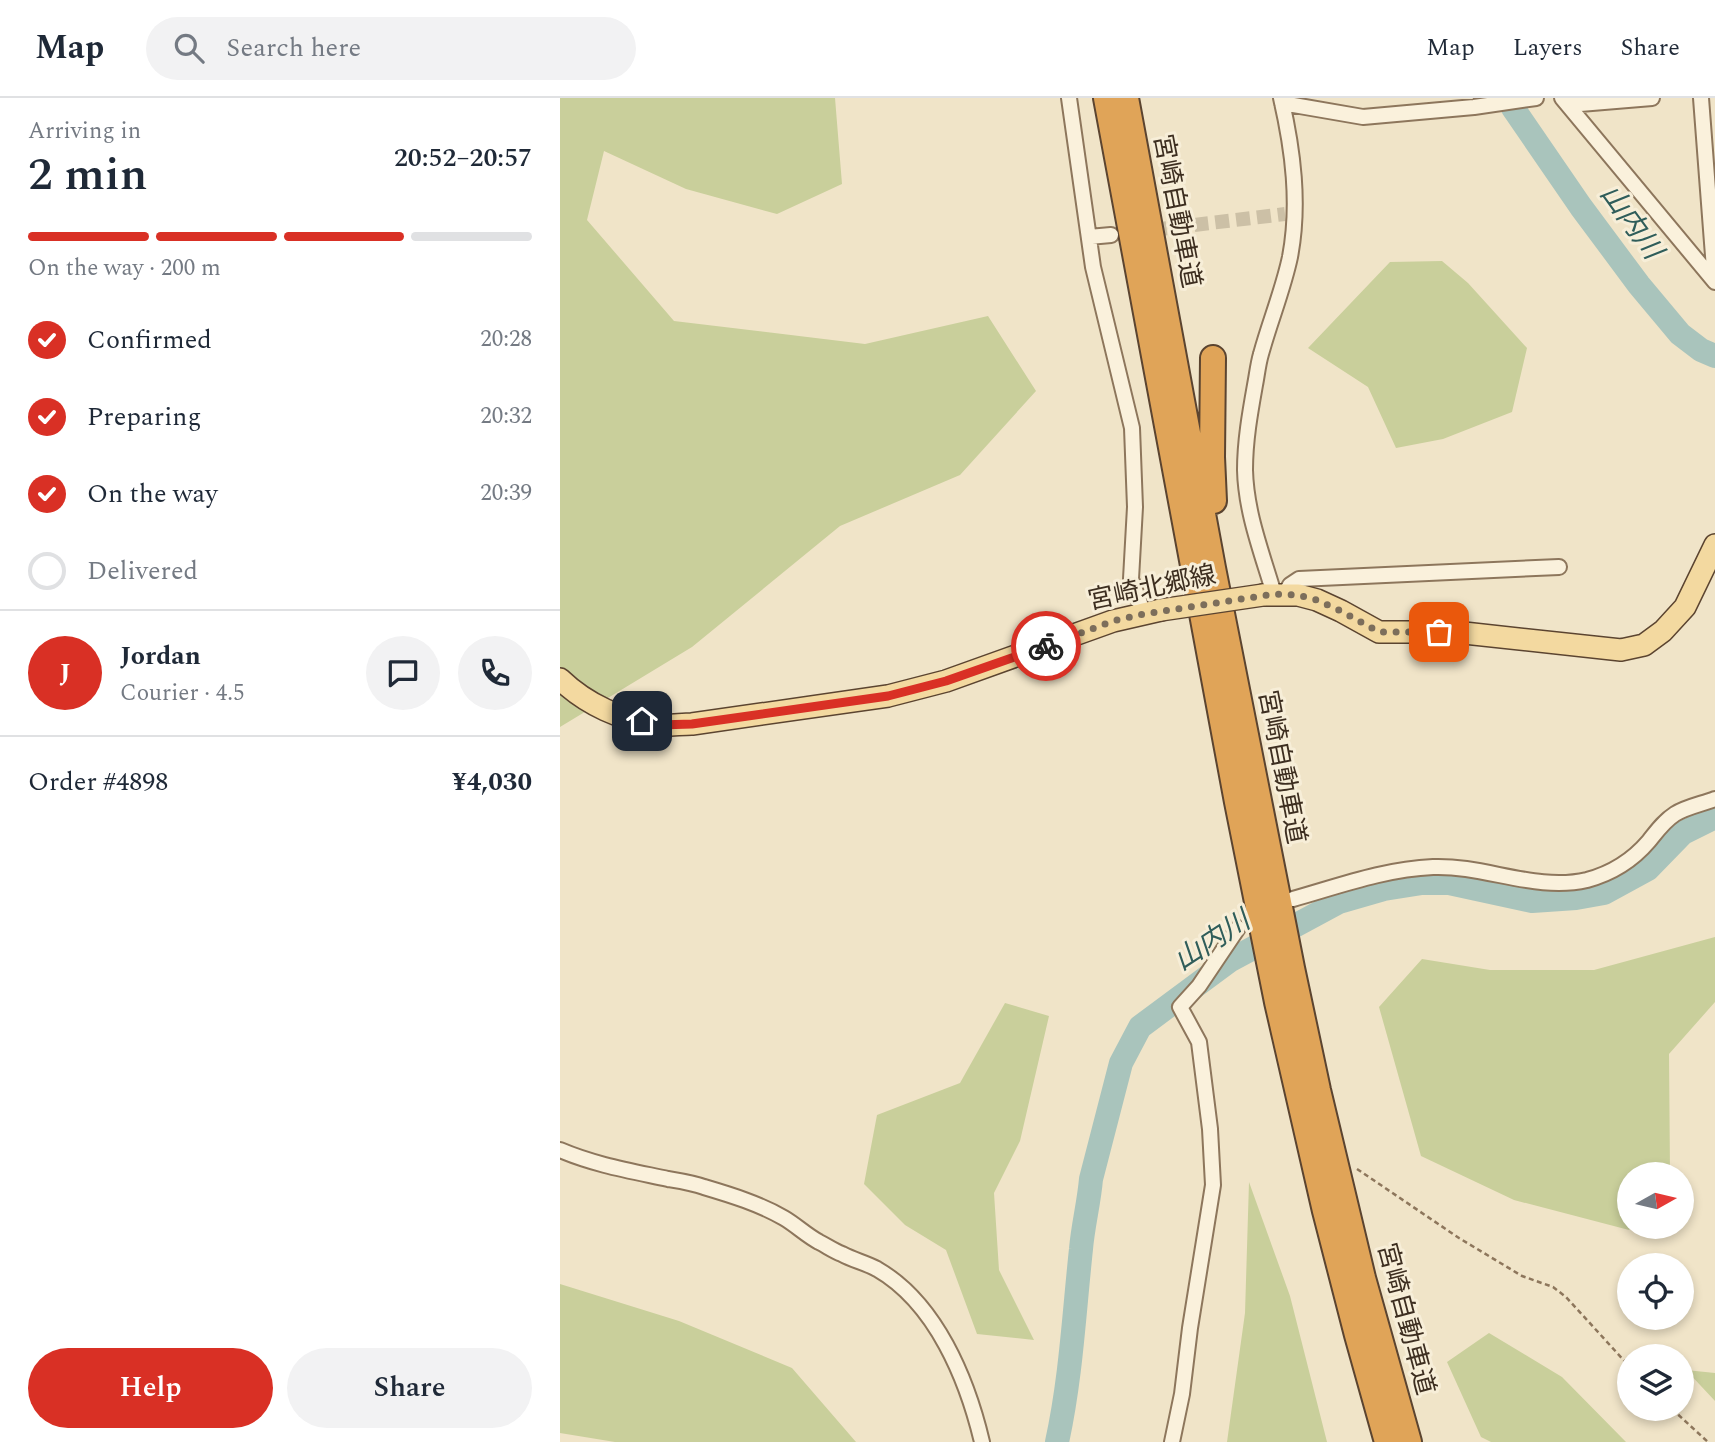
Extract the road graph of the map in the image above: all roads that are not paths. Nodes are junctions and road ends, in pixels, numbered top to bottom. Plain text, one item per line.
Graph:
1 (1069, 98) edge
2 (1106, 98) edge
3 (1126, 98) edge
4 (1536, 98) edge
5 (1652, 98) edge
6 (1701, 98) edge
7 (1634, 99) edge
8 (1282, 101) edge
9 (1565, 102) edge
10 (1111, 234) tunnel mouth
11 (1089, 237) junction
12 (1715, 282) edge
13 (1213, 358) dead end
14 (1715, 545) edge
15 (1559, 566) dead end
16 (1274, 594) junction
17 (1152, 612) junction
18 (560, 679) edge
19 (1243, 724) junction
20 (1715, 799) edge
21 (1293, 899) dead end
22 (1238, 928) dead end
23 (560, 1150) edge
24 (982, 1442) edge
25 (1172, 1442) edge
26 (1387, 1442) edge
27 (1409, 1442) edge

1 - 11 street
2 - 26 highway, 宮崎自動車道
3 - 19 highway, 宮崎自動車道
4 - 8 street
5 - 7 street
6 - 12 street
7 - 9 street
8 - 16 street
9 - 12 street
10 - 11 street
11 - 17 street
13 - 19 highway
14 - 16 main road, 宮崎北郷線
15 - 16 street
16 - 17 main road, 宮崎北郷線, bridge
17 - 18 main road, 宮崎北郷線
19 - 27 highway, 宮崎自動車道
20 - 21 street
22 - 25 street
23 - 24 street

